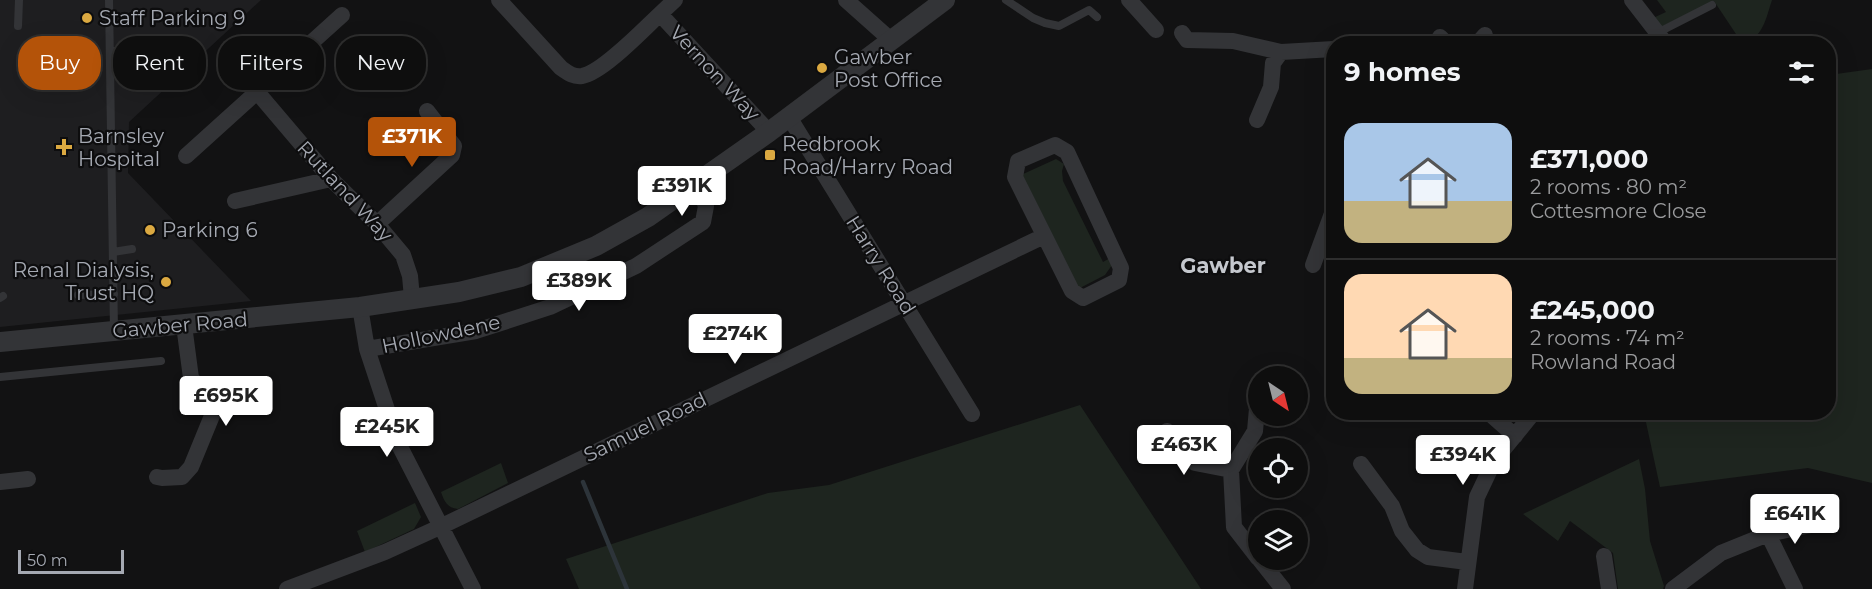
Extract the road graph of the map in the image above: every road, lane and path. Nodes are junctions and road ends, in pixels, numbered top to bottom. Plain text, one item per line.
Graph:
1 (20, 0) edge
2 (109, 0) edge
3 (499, 0) edge
4 (675, 0) edge
5 (846, 0) edge
6 (945, 0) edge
7 (1006, 0) edge
8 (1129, 0) edge
9 (1632, 0) edge
10 (1712, 5) dead end
11 (660, 14) junction
12 (342, 15) dead end
13 (1097, 17) dead end
14 (18, 26) dead end
15 (1156, 30) dead end
16 (1182, 33) dead end
17 (1660, 36) edge
18 (1665, 36) edge
19 (892, 41) junction
20 (1326, 50) edge
21 (110, 51) joint
22 (1281, 52) junction
23 (258, 93) junction
24 (427, 111) dead end
25 (789, 117) junction
26 (1257, 120) dead end
27 (770, 132) junction
28 (186, 156) dead end
29 (331, 179) junction
30 (697, 184) junction
31 (235, 201) dead end
32 (376, 224) junction
33 (1326, 229) edge
34 (1044, 236) junction
35 (132, 249) dead end
36 (113, 252) junction
37 (1312, 265) dead end
38 (114, 294) junction
39 (78, 295) dead end
40 (412, 298) junction
41 (905, 303) junction
42 (360, 307) junction
43 (184, 325) junction
44 (114, 331) junction
45 (0, 342) edge
46 (367, 349) junction
47 (161, 361) dead end
48 (0, 377) edge
49 (972, 414) dead end
50 (1497, 420) edge
51 (1528, 420) edge
52 (1255, 426) edge
53 (1167, 431) dead end
54 (1515, 436) junction
55 (1361, 464) dead end
56 (1231, 470) junction
57 (157, 477) dead end
58 (28, 479) dead end
59 (0, 482) edge
60 (1816, 524) dead end
61 (442, 526) junction
62 (1768, 534) junction
63 (1248, 545) edge
64 (1604, 556) dead end
65 (1467, 562) junction
66 (1268, 570) edge
67 (1604, 588) edge
68 (287, 589) edge
69 (473, 589) edge
70 (1283, 589) edge
71 (1465, 589) edge
72 (1673, 589) edge
73 (1795, 589) edge

1 - 14 lane
2 - 21 lane
3 - 11 street, Vernon Way
4 - 11 street
5 - 19 street
6 - 19 street, Gawber Road
7 - 13 lane
8 - 15 street
9 - 17 street
10 - 18 lane
11 - 27 street, Vernon Way
12 - 23 street
16 - 22 street
19 - 25 street, Gawber Road
20 - 22 street
21 - 36 lane
22 - 26 street
23 - 28 street
23 - 29 street, Rutland Way
24 - 32 street
25 - 27 street, Gawber Road
25 - 41 street, Harry Road
27 - 30 street, Gawber Road
29 - 31 street
29 - 32 street, Rutland Way
30 - 40 street, Gawber Road
30 - 46 street, Hollowdene
32 - 40 street, Rutland Way
33 - 37 street
34 - 34 street
34 - 41 street, Samuel Road
35 - 36 lane
36 - 38 lane
38 - 39 lane
38 - 44 lane
40 - 42 street, Gawber Road
41 - 49 street, Harry Road
41 - 61 street, Samuel Road
42 - 43 street, Gawber Road
42 - 46 street
43 - 44 street, Gawber Road
43 - 57 street
44 - 45 street, Gawber Road
46 - 61 street
47 - 48 lane
50 - 54 street
51 - 54 street
52 - 56 street
53 - 56 street
54 - 65 street
55 - 65 street
56 - 63 street
58 - 59 street
60 - 62 street
61 - 68 street, Samuel Road
61 - 69 street
62 - 72 street
62 - 73 street
64 - 67 street
65 - 71 street
66 - 70 street

